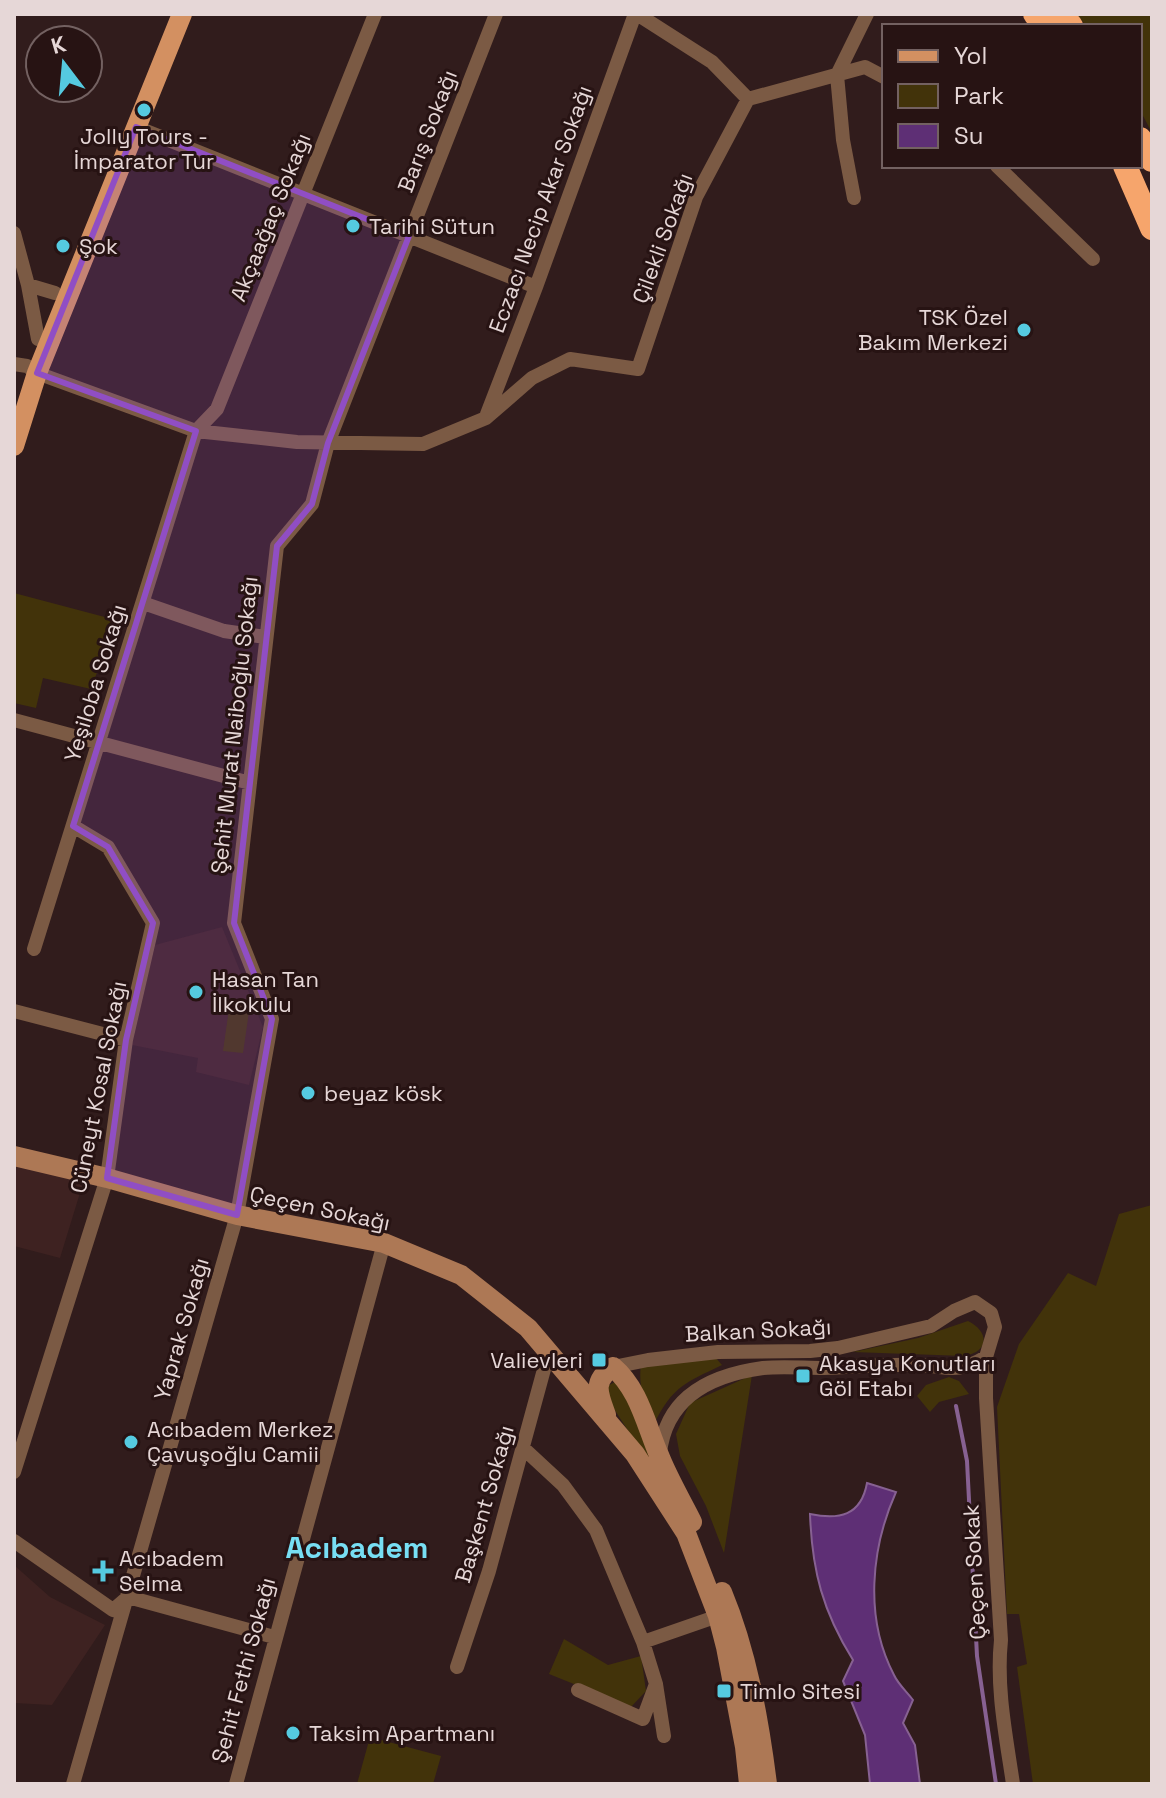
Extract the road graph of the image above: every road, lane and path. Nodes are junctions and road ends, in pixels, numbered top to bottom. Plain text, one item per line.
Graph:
1 (167, 14) edge
2 (182, 14) edge
3 (375, 14) edge
4 (496, 14) edge
5 (636, 14) edge
6 (867, 14) edge
7 (837, 75) junction
8 (882, 76) edge
9 (748, 99) junction
10 (136, 127) junction
11 (1142, 142) edge
12 (1152, 160) edge
13 (999, 168) edge
14 (1126, 168) edge
15 (303, 194) junction
16 (854, 198) dead end
17 (1152, 228) edge
18 (14, 233) edge
19 (409, 236) junction
20 (16, 248) edge
21 (1093, 259) dead end
22 (28, 285) junction
23 (536, 287) junction
24 (55, 293) junction
25 (38, 339) junction
26 (26, 368) edge
27 (14, 404) edge
28 (486, 418) junction
29 (196, 431) junction
30 (328, 443) junction
31 (14, 446) edge
32 (143, 603) junction
33 (265, 637) junction
34 (14, 720) edge
35 (99, 742) junction
36 (250, 783) junction
37 (73, 826) junction
38 (34, 949) dead end
39 (14, 1011) edge
40 (272, 1019) joint
41 (126, 1040) junction
42 (14, 1156) edge
43 (107, 1178) junction
44 (237, 1215) junction
45 (384, 1243) junction
46 (991, 1313) joint
47 (549, 1351) junction
48 (986, 1357) junction
49 (613, 1367) junction
50 (569, 1377) junction
51 (607, 1419) junction
52 (522, 1447) junction
53 (660, 1457) junction
54 (14, 1472) edge
55 (14, 1541) edge
56 (128, 1597) junction
57 (718, 1616) junction
58 (274, 1637) junction
59 (643, 1642) junction
60 (457, 1667) dead end
61 (656, 1684) junction
62 (578, 1690) dead end
63 (664, 1736) dead end
64 (73, 1784) edge
65 (236, 1784) edge
66 (749, 1784) edge
67 (767, 1784) edge
68 (1013, 1784) edge

1 - 24 main road
2 - 10 main road
3 - 15 street, Akçaağaç Sokağı
4 - 19 street, Barış Sokağı
5 - 9 street, Eczacı Necip Akar Sokağı
5 - 23 street, Eczacı Necip Akar Sokağı
6 - 7 street
7 - 8 street
7 - 9 street
7 - 16 street
9 - 28 street, Çilekli Sokağı
10 - 15 street
10 - 26 main road
11 - 12 highway
13 - 21 street
14 - 17 highway
15 - 19 street
15 - 29 street, Akçaağaç Sokağı
18 - 20 street
19 - 23 street
19 - 30 street, Barış Sokağı
20 - 22 street
22 - 24 street
22 - 25 street
23 - 28 street, Eczacı Necip Akar Sokağı
24 - 25 main road
25 - 26 main road
26 - 27 main road
26 - 29 street
26 - 31 main road
28 - 30 street
29 - 30 street
29 - 32 street, Yeşiloba Sokağı
30 - 33 street, Şehit Murat Naiboğlu Sokağı
32 - 33 street
32 - 35 street, Yeşiloba Sokağı
33 - 36 street, Şehit Murat Naiboğlu Sokağı
34 - 35 street
35 - 36 street
35 - 37 street, Yeşiloba Sokağı
36 - 40 street, Şehit Murat Naiboğlu Sokağı
37 - 38 street, Yeşiloba Sokağı
37 - 41 street, Cüneyt Kosal Sokağı
39 - 41 street
40 - 44 street, Yaprak Sokağı
41 - 43 street, Cüneyt Kosal Sokağı
42 - 43 main road, Çeçen Sokağı
43 - 44 main road, Çeçen Sokağı
43 - 54 street, Cüneyt Kosal Sokağı
44 - 45 main road, Çeçen Sokağı
44 - 56 street, Yaprak Sokağı
45 - 47 main road, Çeçen Sokağı
45 - 58 street, Şehit Fethi Sokağı
46 - 48 street, Çeçen Sokak
46 - 49 street, Balkan Sokağı
47 - 50 main road, Çeçen Sokağı
47 - 52 street, Başkent Sokağı
48 - 53 street, Balkan Sokağı
48 - 68 street, Çeçen Sokak
49 - 50 main road
49 - 51 main road, Çeçen Sokağı
49 - 53 main road
50 - 51 main road, Çeçen Sokağı
51 - 57 main road, Çeçen Sokağı
52 - 59 street
52 - 60 street, Başkent Sokağı
53 - 67 main road
55 - 56 street
56 - 58 street
56 - 64 street, Yaprak Sokağı
57 - 59 street
57 - 66 main road, Çeçen Sokağı
58 - 65 street, Şehit Fethi Sokağı
59 - 61 street
61 - 62 street
61 - 63 street

